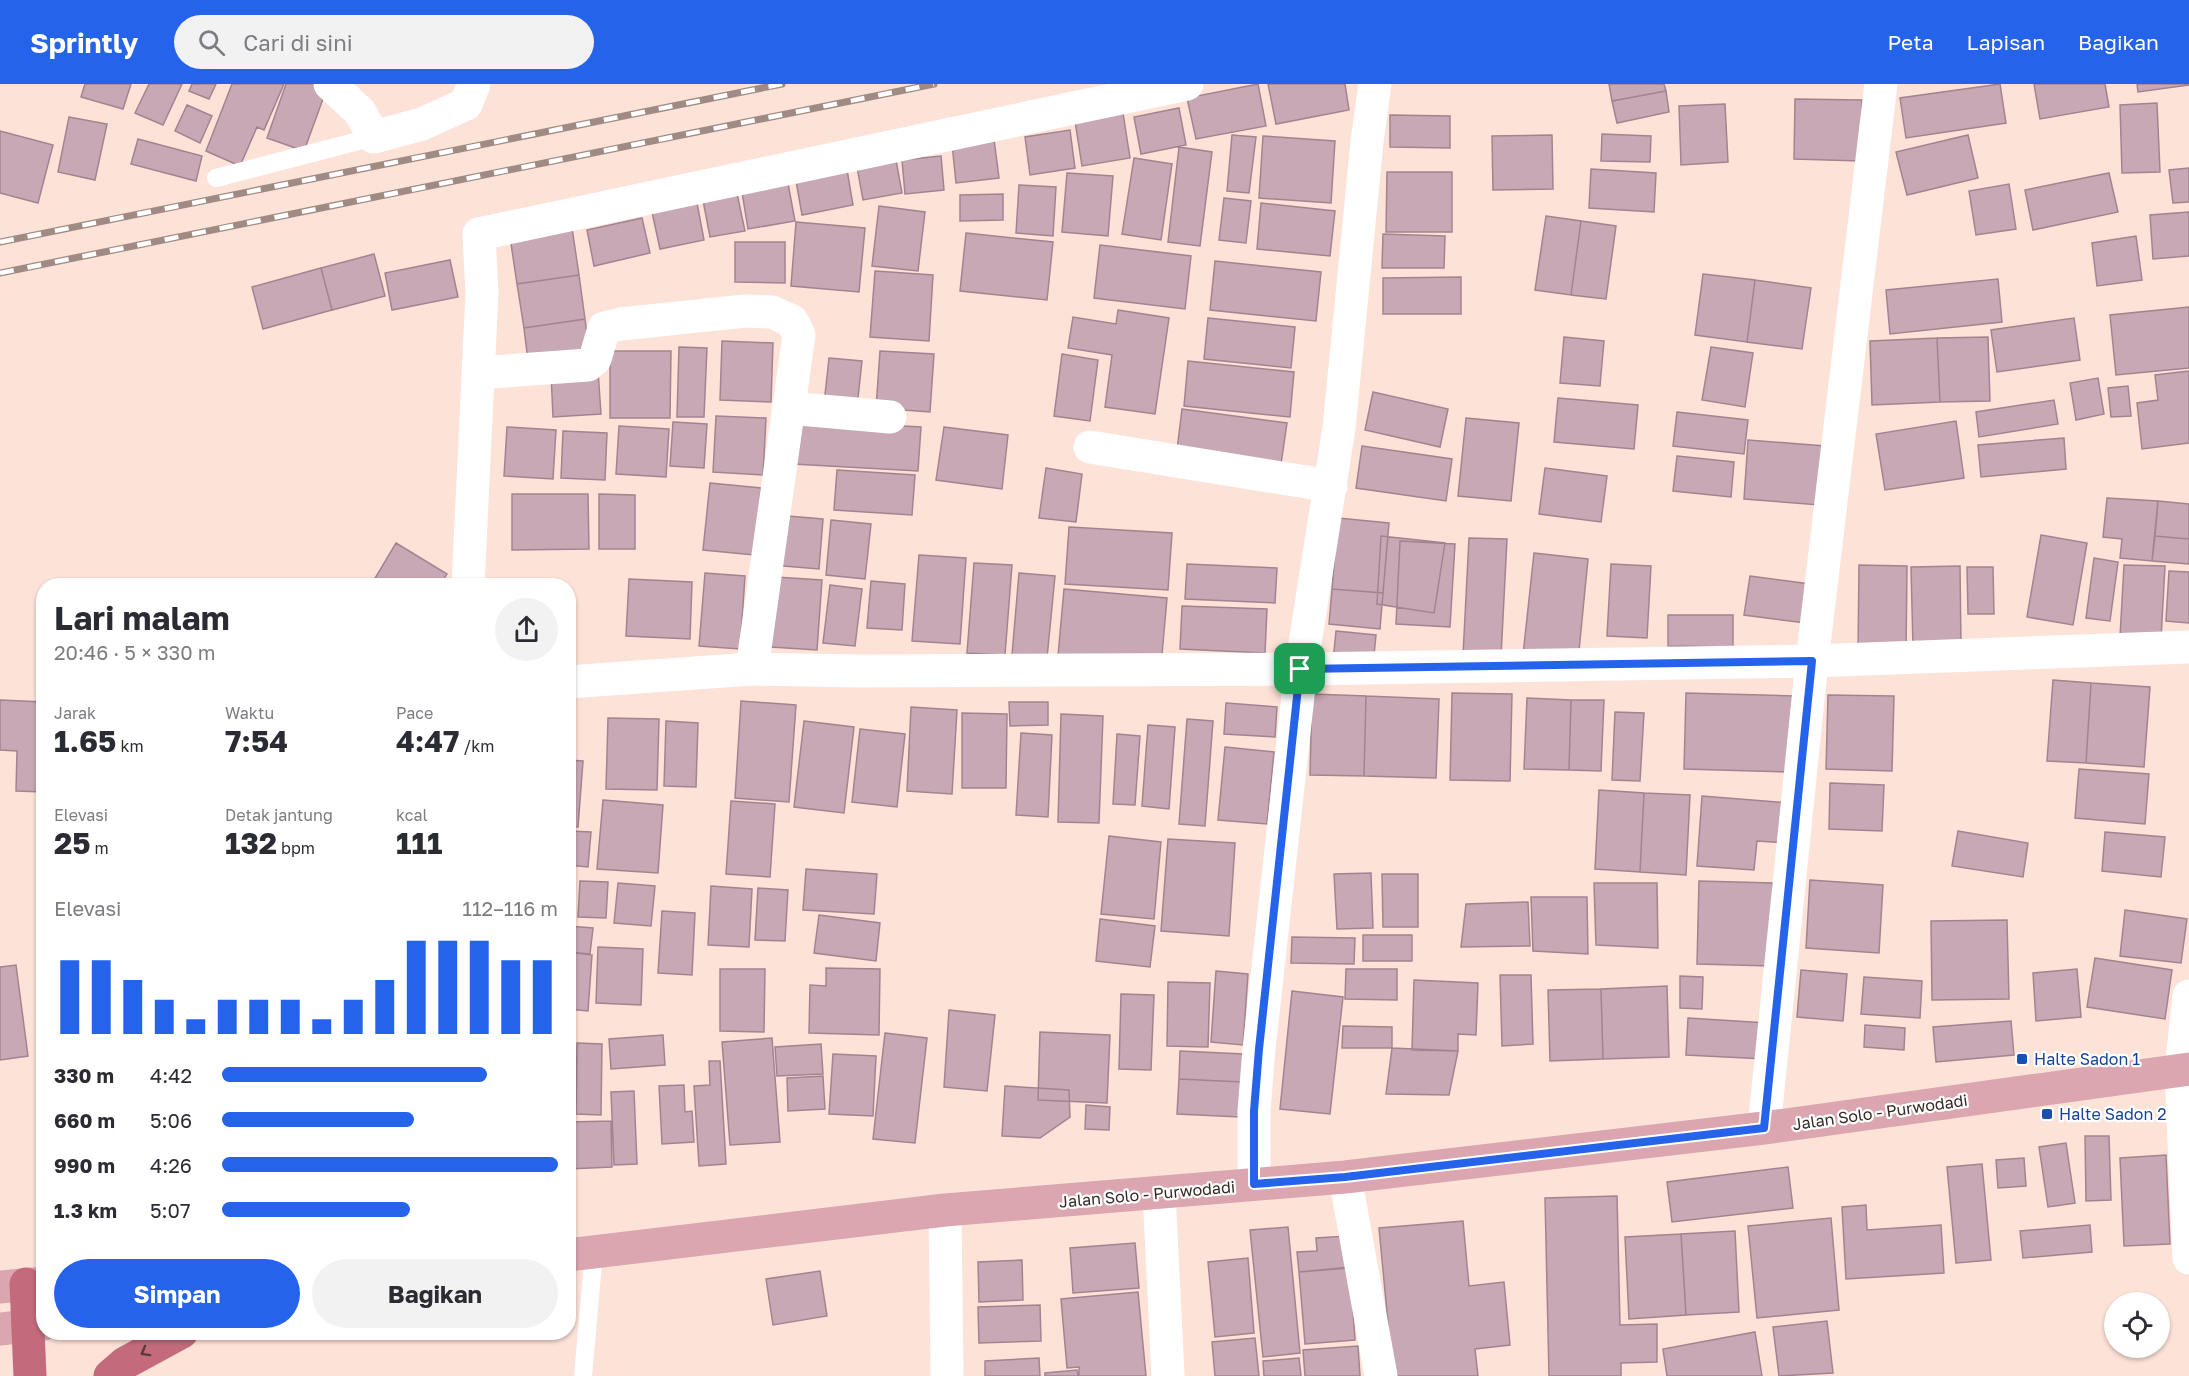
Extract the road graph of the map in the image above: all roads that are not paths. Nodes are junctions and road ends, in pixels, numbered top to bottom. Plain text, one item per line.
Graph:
1 (330, 84) edge
2 (474, 84) edge
3 (1187, 84) edge
4 (1375, 84) edge
5 (1881, 84) edge
6 (374, 136) junction
7 (216, 178) dead end
8 (478, 373) junction
9 (788, 408) junction
10 (890, 417) dead end
11 (1090, 447) dead end
12 (1331, 486) junction
13 (468, 578) edge
14 (2189, 647) edge
15 (1812, 661) junction
16 (752, 669) junction
17 (1300, 669) junction
18 (576, 681) edge
19 (2189, 996) edge
20 (2185, 1069) edge
21 (1764, 1128) junction
22 (1345, 1177) junction
23 (1254, 1184) junction
24 (1159, 1193) junction
25 (945, 1210) junction
26 (581, 1253) edge
27 (2189, 1258) edge
28 (23, 1285) edge
29 (24, 1326) edge
30 (168, 1340) edge
31 (30, 1376) edge
32 (110, 1376) edge
33 (583, 1376) edge
34 (946, 1376) edge
35 (1168, 1376) edge
36 (1381, 1376) edge

1 - 6 street
2 - 6 street
3 - 8 street
4 - 12 street
5 - 15 street
6 - 7 lane
8 - 9 street
8 - 13 street
9 - 10 street
9 - 16 street
11 - 12 street
12 - 17 street
14 - 15 street
15 - 17 street
15 - 21 street
16 - 17 street
16 - 18 street
17 - 23 street
19 - 20 street
20 - 21 main road, Jalan Solo - Purwodadi
20 - 27 street
21 - 22 main road, Jalan Solo - Purwodadi
22 - 23 main road, Jalan Solo - Purwodadi
22 - 36 street
23 - 24 main road, Jalan Solo - Purwodadi
24 - 25 main road, Jalan Solo - Purwodadi
24 - 35 street
25 - 26 main road, Jalan Solo - Purwodadi
25 - 34 street
26 - 33 lane
28 - 29 highway
29 - 31 highway
30 -> 32 highway

